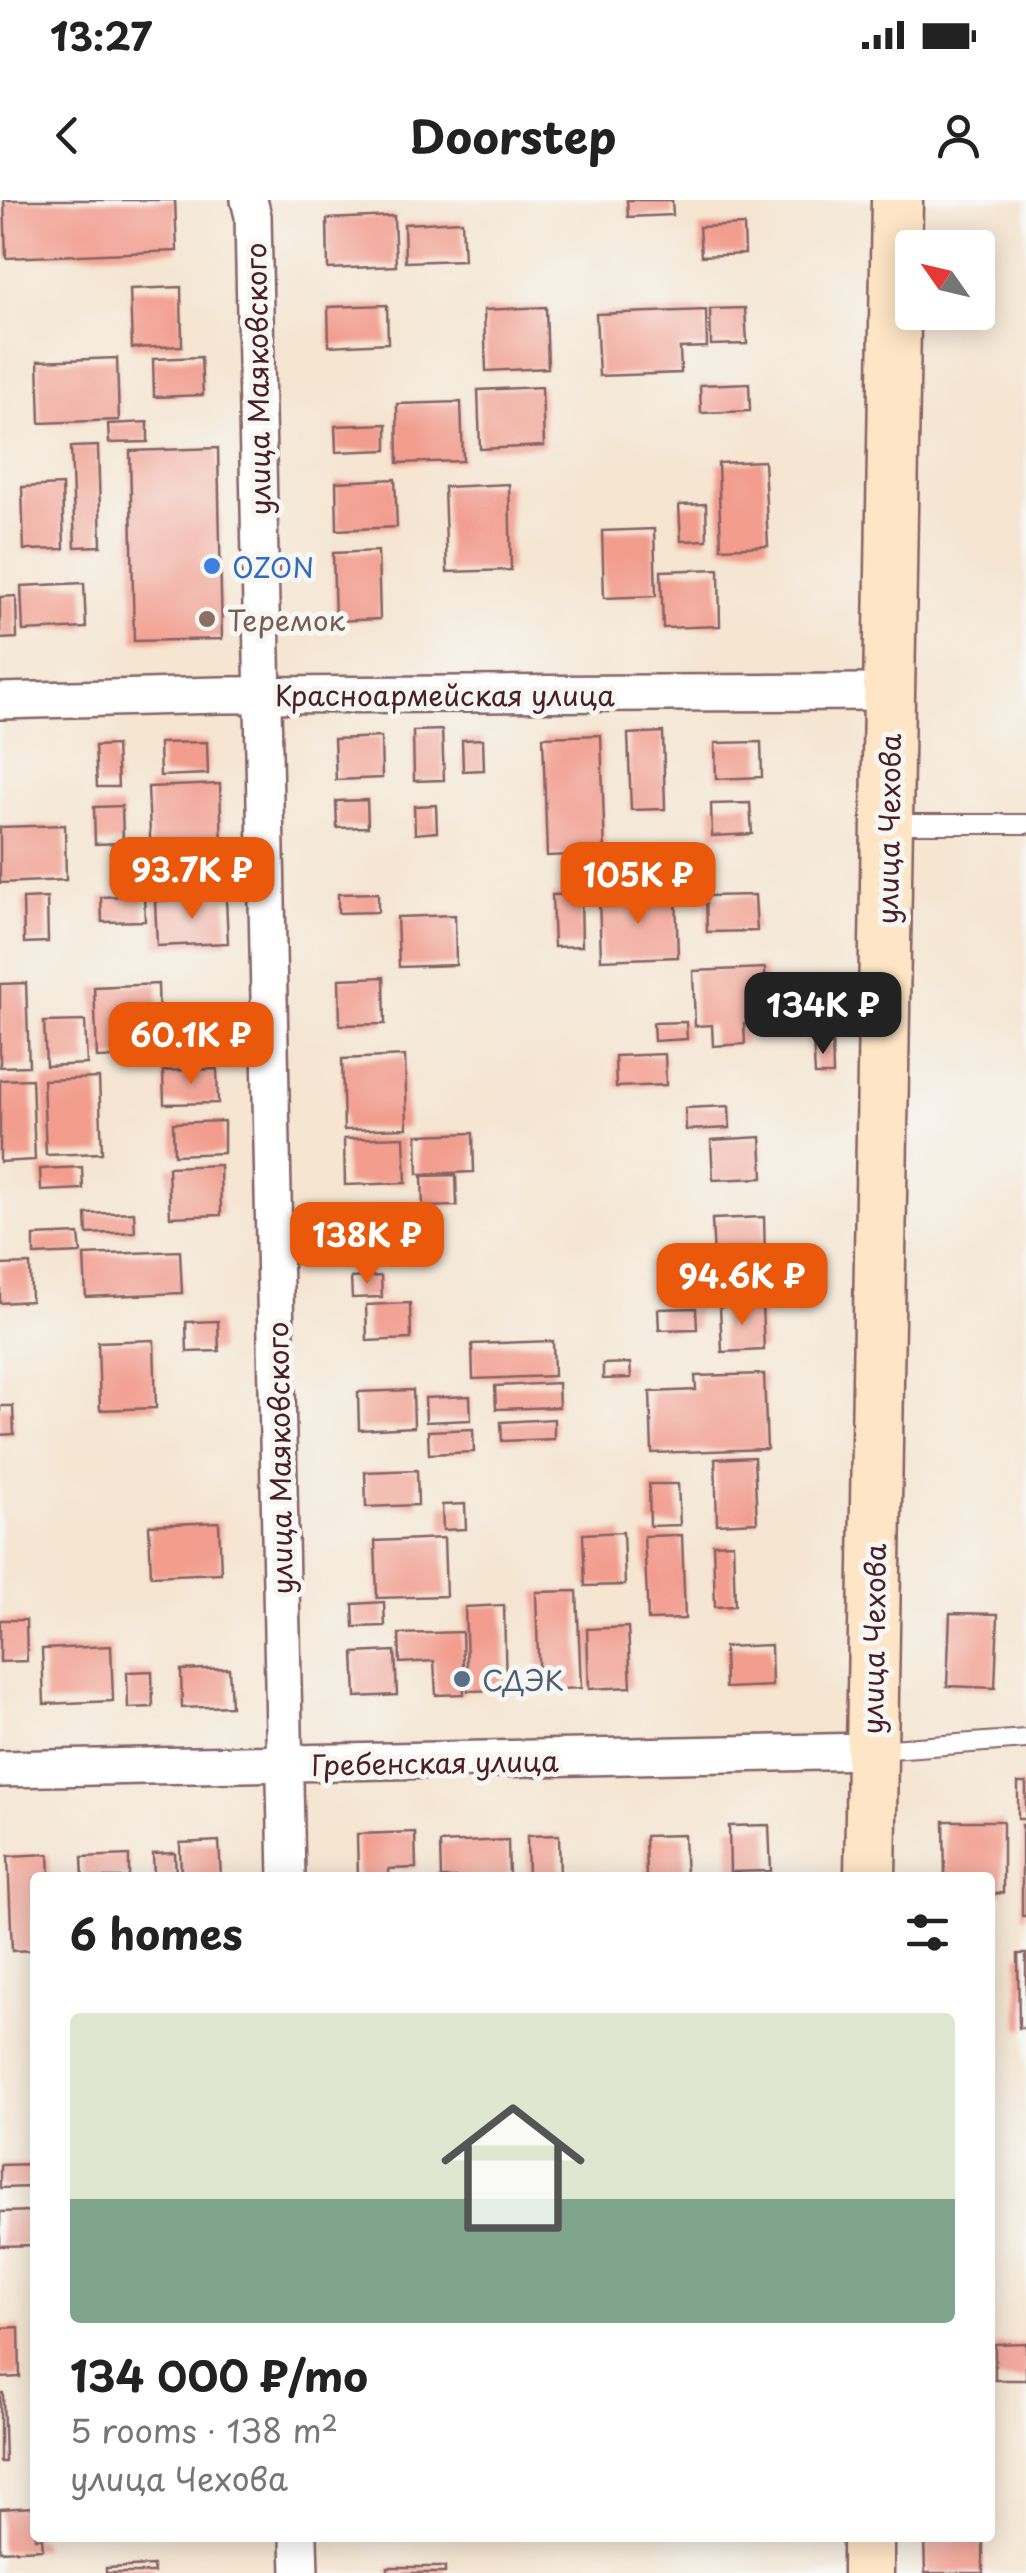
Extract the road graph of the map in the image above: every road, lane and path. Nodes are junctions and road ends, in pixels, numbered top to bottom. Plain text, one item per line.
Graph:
1 (249, 200) edge
2 (897, 200) edge
3 (890, 692) junction
4 (264, 695) junction
5 (0, 701) edge
6 (888, 824) junction
7 (1026, 824) edge
8 (1026, 1739) edge
9 (870, 1750) junction
10 (285, 1766) junction
11 (0, 1770) edge
12 (287, 1872) edge
13 (870, 1872) edge
14 (299, 2542) edge
15 (868, 2542) edge
16 (300, 2573) edge
17 (868, 2573) edge

1 - 4 street, улица Маяковского
2 - 3 street, улица Чехова
3 - 4 street, Красноармейская улица
3 - 6 street, улица Чехова
4 - 5 street, Красноармейская улица
4 - 10 street, улица Маяковского
6 - 7 lane
6 - 9 street, улица Чехова
8 - 9 lane
9 - 10 street, Гребенская улица
9 - 13 street, улица Чехова
10 - 11 street, Гребенская улица
10 - 12 street, улица Маяковского
14 - 16 street
15 - 17 street

